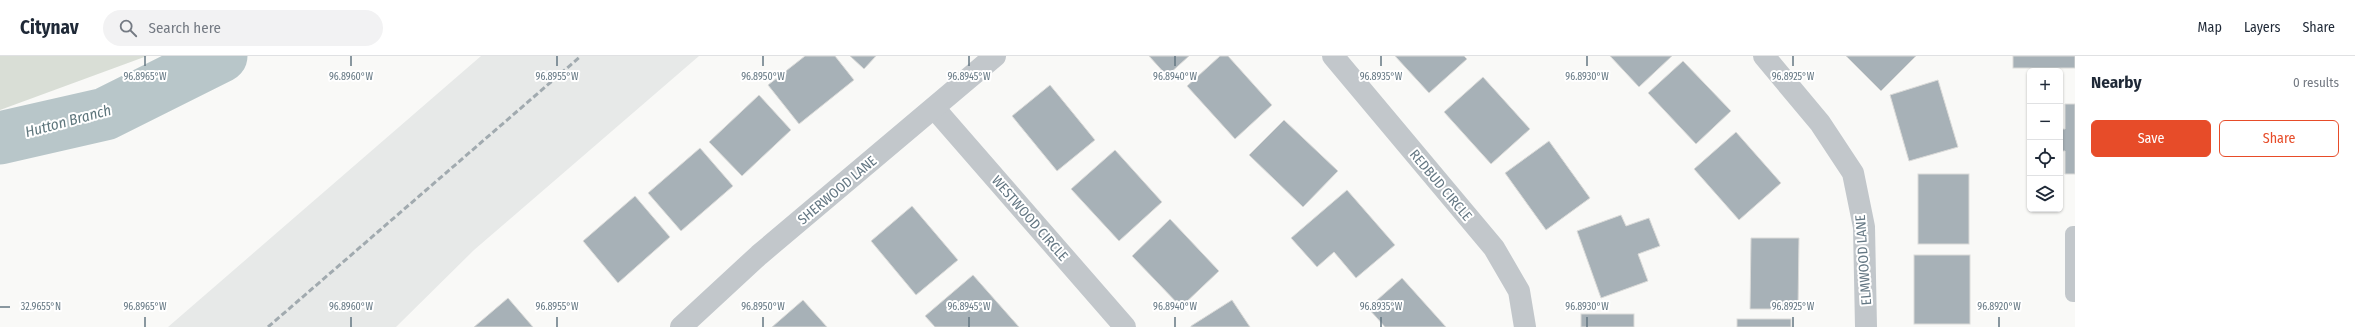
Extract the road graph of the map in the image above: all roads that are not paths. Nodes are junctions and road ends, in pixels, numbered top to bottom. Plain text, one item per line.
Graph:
1 (995, 56) edge
2 (1333, 56) edge
3 (1764, 56) edge
4 (934, 109) junction
5 (2075, 234) edge
6 (2075, 294) edge
7 (681, 327) edge
8 (1125, 327) edge
9 (1525, 327) edge
10 (1866, 327) edge

1 - 4 street, SHERWOOD LANE
2 - 9 street, REDBUD CIRCLE
3 - 10 street, ELMWOOD LANE
4 - 7 street, SHERWOOD LANE
4 - 8 street, WESTWOOD CIRCLE
5 - 6 lane

